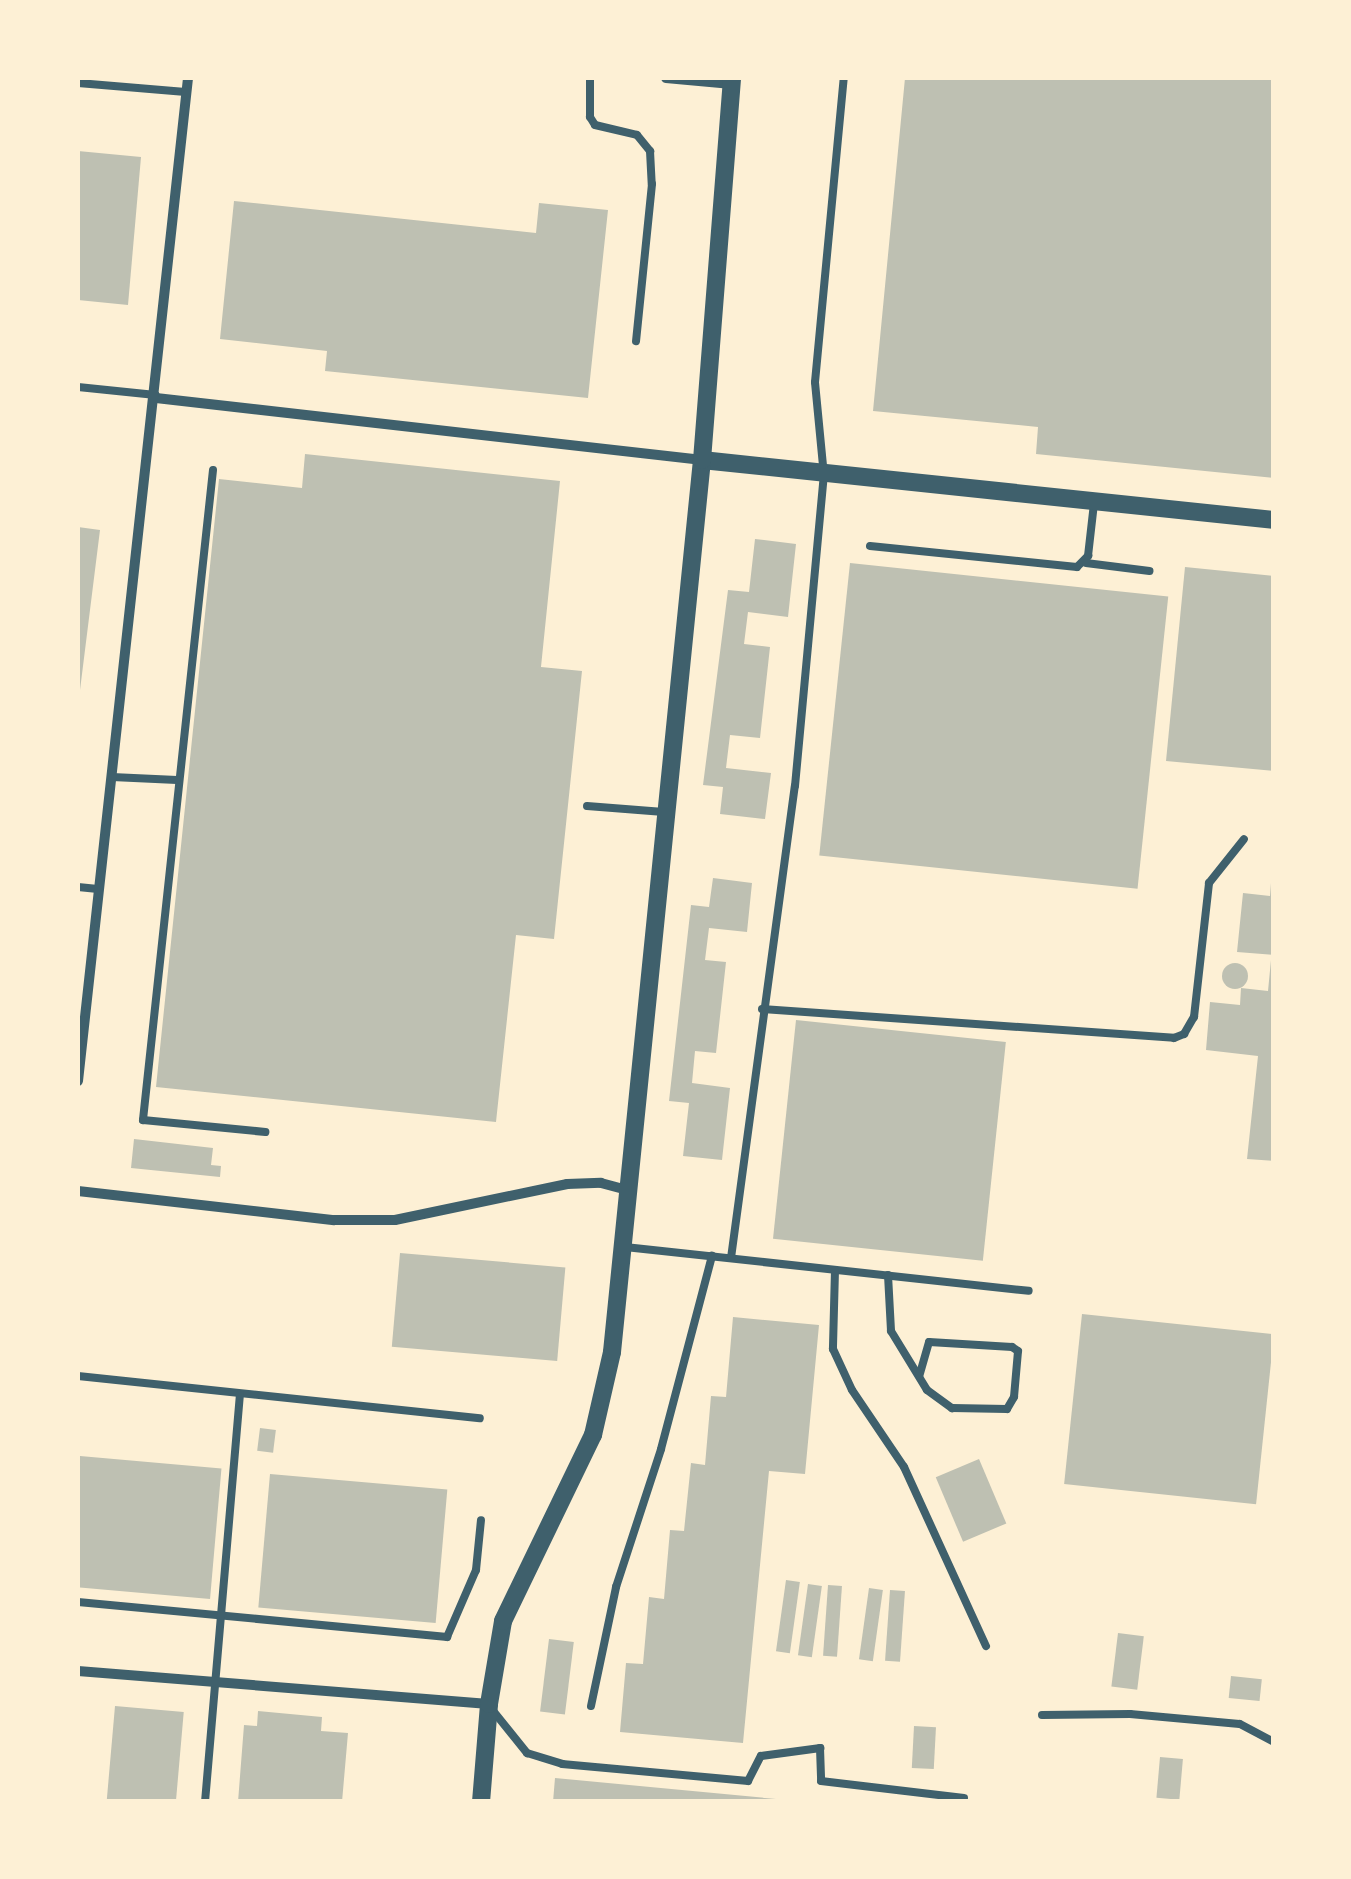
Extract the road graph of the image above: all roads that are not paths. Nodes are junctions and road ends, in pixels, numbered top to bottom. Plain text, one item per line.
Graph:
1 (188, 78) edge
2 (590, 78) edge
3 (666, 78) edge
4 (844, 78) edge
5 (732, 81) edge
6 (78, 83) edge
7 (186, 92) junction
8 (636, 341) dead end
9 (78, 388) edge
10 (156, 397) junction
11 (702, 460) junction
12 (214, 470) dead end
13 (824, 476) junction
14 (1094, 503) junction
15 (1274, 520) edge
16 (870, 546) dead end
17 (1086, 563) junction
18 (1149, 571) dead end
19 (112, 777) junction
20 (177, 780) junction
21 (586, 806) dead end
22 (664, 812) junction
23 (1244, 839) dead end
24 (78, 887) edge
25 (98, 889) junction
26 (762, 1009) junction
27 (78, 1081) edge
28 (265, 1132) dead end
29 (78, 1191) edge
30 (630, 1191) junction
31 (625, 1247) junction
32 (712, 1256) junction
33 (731, 1258) junction
34 (834, 1270) junction
35 (888, 1276) junction
36 (1029, 1291) dead end
37 (78, 1376) edge
38 (919, 1376) junction
39 (240, 1394) junction
40 (480, 1418) dead end
41 (481, 1520) dead end
42 (78, 1602) edge
43 (220, 1616) junction
44 (986, 1646) dead end
45 (78, 1670) edge
46 (214, 1682) junction
47 (489, 1704) junction
48 (591, 1706) dead end
49 (1042, 1715) dead end
50 (1274, 1742) edge
51 (964, 1798) dead end
52 (205, 1802) edge
53 (481, 1802) edge

1 - 7 street
2 - 8 lane
3 - 5 street
4 - 13 lane
5 - 11 street
6 - 7 lane
7 - 10 street
9 - 10 lane
10 - 11 street
10 - 19 street
11 - 13 street
11 - 22 street
12 - 20 lane
13 - 14 street
13 - 26 lane
14 - 15 street
14 - 17 lane
16 - 17 lane
17 - 18 lane
19 - 20 lane
19 - 25 street
20 - 28 lane
21 - 22 lane
22 - 30 street
23 - 26 lane
24 - 25 lane
25 - 27 street
26 - 33 lane
29 - 30 street
30 - 31 street
31 - 32 lane
31 - 47 street
32 - 33 lane
32 - 48 lane
33 - 34 lane
34 - 35 lane
34 - 44 lane
35 - 36 lane
35 - 38 lane
37 - 39 lane
38 - 38 lane
39 - 40 lane
39 - 43 lane
41 - 43 lane
42 - 43 lane
43 - 46 lane
45 - 46 street
46 - 47 street
46 - 52 lane
47 - 51 lane
47 - 53 street
49 - 50 lane

